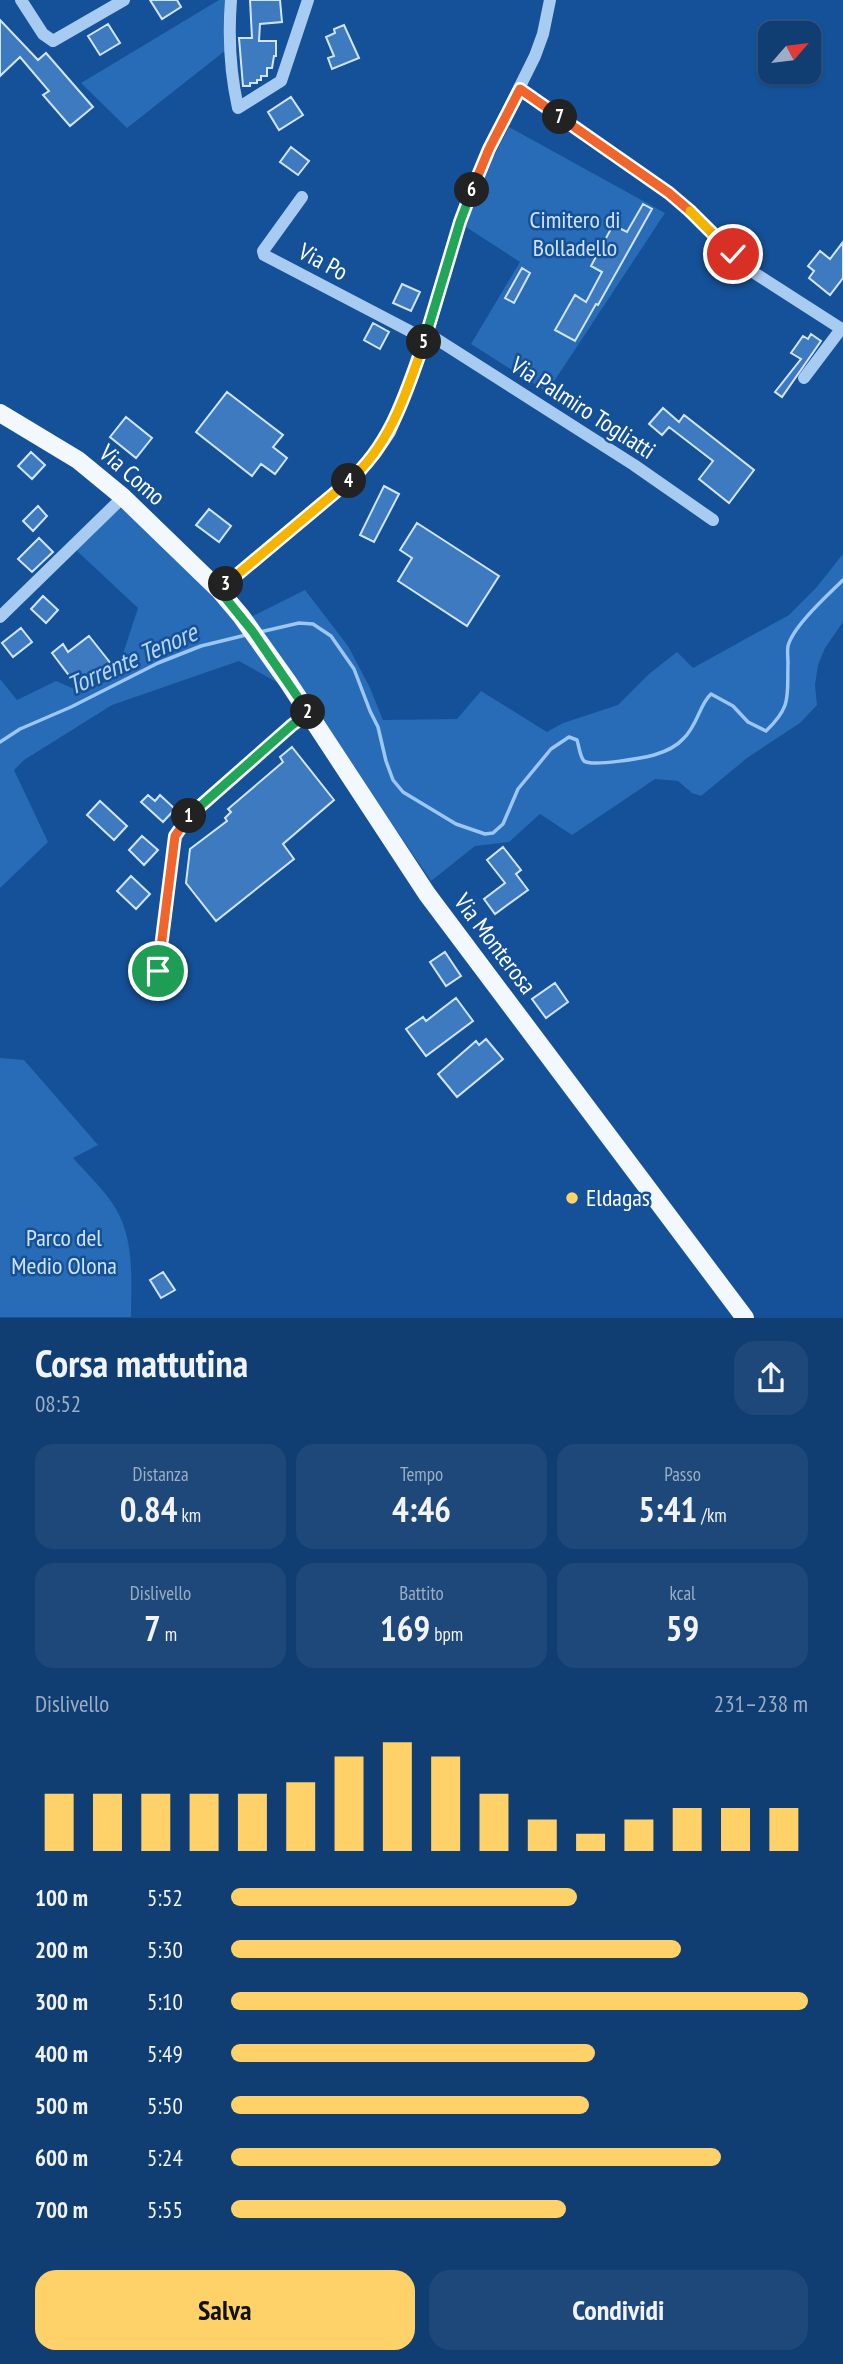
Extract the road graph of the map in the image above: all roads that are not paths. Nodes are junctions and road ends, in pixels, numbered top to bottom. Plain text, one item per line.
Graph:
1 (21, 0) edge
2 (124, 0) edge
3 (231, 0) edge
4 (308, 0) edge
5 (551, 0) edge
6 (520, 89) junction
7 (302, 197) dead end
8 (842, 330) edge
9 (426, 336) junction
10 (804, 378) dead end
11 (0, 413) edge
12 (123, 496) junction
13 (713, 520) dead end
14 (219, 590) junction
15 (0, 617) edge
16 (309, 713) junction
17 (158, 971) dead end
18 (746, 1318) edge

1 - 2 street
3 - 4 street
5 - 6 street
6 - 8 street
6 - 9 street
7 - 9 street, Via Po
8 - 10 street
9 - 13 street, Via Palmiro Togliatti
9 - 14 street
11 - 12 main road, Via Como
12 - 14 main road, Via Como
12 - 15 street
14 - 16 main road, Via Monterosa
16 - 17 street
16 - 18 main road, Via Monterosa

